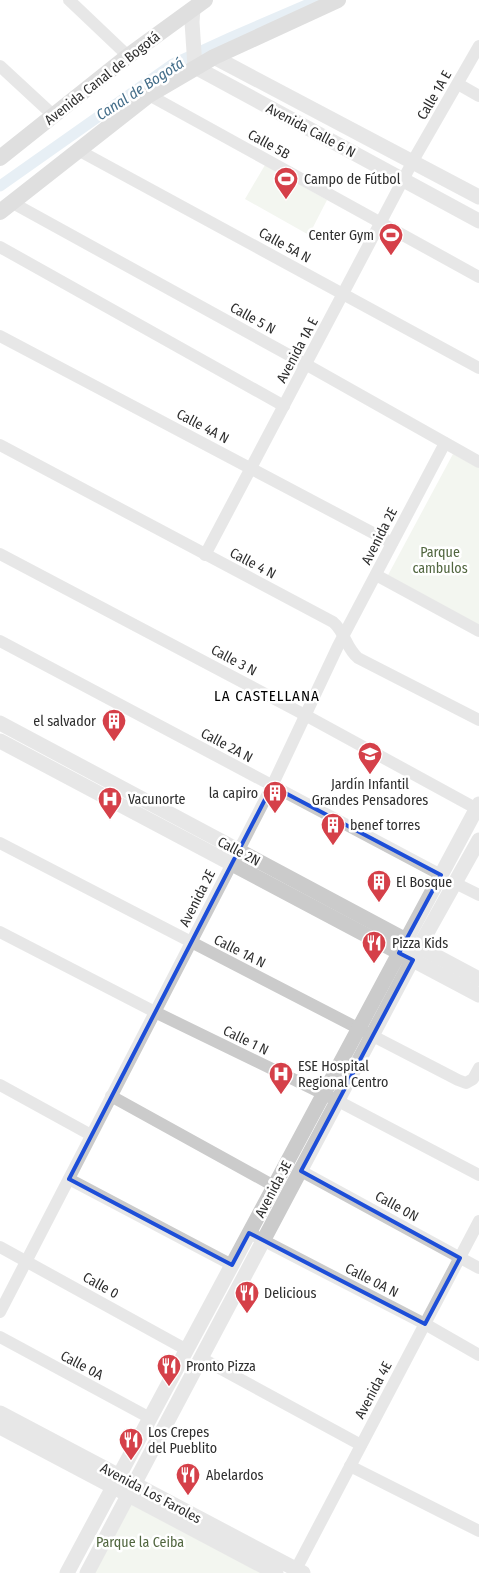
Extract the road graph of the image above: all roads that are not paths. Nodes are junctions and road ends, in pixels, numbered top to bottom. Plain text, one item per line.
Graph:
1 (69, 0) edge
2 (338, 0) edge
3 (195, 8) edge
4 (479, 46) edge
5 (128, 56) junction
6 (214, 57) junction
7 (195, 61) junction
8 (0, 66) edge
9 (458, 84) junction
10 (149, 95) junction
11 (479, 96) edge
12 (53, 115) junction
13 (78, 150) junction
14 (0, 158) edge
15 (414, 161) junction
16 (403, 180) junction
17 (479, 197) edge
18 (6, 207) edge
19 (479, 221) edge
20 (380, 224) junction
21 (0, 248) edge
22 (479, 277) edge
23 (343, 294) junction
24 (0, 336) edge
25 (308, 365) junction
26 (479, 368) edge
27 (284, 406) junction
28 (445, 443) junction
29 (0, 445) edge
30 (479, 462) edge
31 (251, 468) junction
32 (392, 543) junction
33 (0, 554) edge
34 (205, 555) junction
35 (376, 575) junction
36 (479, 631) edge
37 (343, 637) junction
38 (0, 641) edge
39 (306, 715) junction
40 (479, 720) edge
41 (0, 723) edge
42 (0, 742) edge
43 (272, 786) junction
44 (478, 808) edge
45 (479, 840) edge
46 (0, 843) edge
47 (235, 857) junction
48 (441, 875) junction
49 (455, 883) junction
50 (479, 895) edge
51 (0, 932) edge
52 (191, 943) junction
53 (409, 950) junction
54 (479, 979) edge
55 (479, 995) edge
56 (155, 1012) junction
57 (358, 1029) junction
58 (372, 1036) junction
59 (479, 1068) edge
60 (0, 1085) edge
61 (324, 1094) junction
62 (112, 1096) junction
63 (338, 1101) junction
64 (91, 1135) junction
65 (301, 1171) junction
66 (479, 1175) edge
67 (69, 1179) junction
68 (274, 1186) junction
69 (479, 1221) edge
70 (249, 1234) junction
71 (263, 1241) junction
72 (0, 1247) edge
73 (460, 1258) junction
74 (26, 1260) junction
75 (232, 1264) junction
76 (479, 1268) edge
77 (0, 1312) edge
78 (425, 1324) junction
79 (0, 1337) edge
80 (187, 1350) junction
81 (479, 1355) edge
82 (201, 1358) junction
83 (0, 1413) edge
84 (150, 1418) junction
85 (0, 1427) edge
86 (361, 1445) junction
87 (350, 1466) junction
88 (116, 1482) junction
89 (131, 1489) junction
90 (479, 1531) edge
91 (298, 1572) edge
92 (68, 1573) edge
93 (86, 1573) edge
94 (276, 1573) edge

1 - 5 street
2 - 6 main road
3 - 5 main road, Avenida Canal de Bogotá
3 - 7 street
4 - 9 street, Calle 1A E
5 - 12 main road, Avenida Canal de Bogotá
6 - 7 main road
6 - 15 street, Avenida Calle 6 N
7 - 10 main road
7 - 16 street, Avenida Calle 6 N
8 - 12 street
9 - 11 street
9 - 15 street, Calle 1A E
10 - 13 main road
10 - 20 street, Calle 5B
12 - 14 main road, Avenida Canal de Bogotá
13 - 18 main road
13 - 23 street, Calle 5A N
15 - 16 street, Avenida 1A E
15 - 17 street, Avenida Calle 6 N
16 - 19 street, Avenida Calle 6 N
16 - 20 street, Avenida 1A E
18 - 25 street, Calle 5 N
20 - 22 street, Calle 5B
20 - 23 street, Avenida 1A E
21 - 27 street
23 - 25 street, Avenida 1A E
23 - 26 street, Calle 5A N
24 - 31 street, Calle 4A N
25 - 27 street, Avenida 1A E
25 - 28 street, Calle 5 N
27 - 31 street, Avenida 1A E
28 - 30 street, Calle 5 N
28 - 32 street, Avenida 2E
29 - 34 street, Calle 4 N
31 - 32 street, Calle 4A N
31 - 34 street, Avenida 1A E
32 - 35 street, Avenida 2E
33 - 39 street, Calle 3 N
34 - 37 street, Calle 4 N
35 - 36 street
35 - 37 street, Avenida 2E
37 - 39 street, Avenida 2E
37 - 40 street, Calle 4 N
38 - 43 street, Calle 2A N
39 - 43 street, Avenida 2E
39 - 44 street, Calle 3 N
41 - 47 street, Calle 2N
42 - 47 street, Calle 2N
43 - 47 street, Avenida 2E
43 - 48 street, Calle 2A N
44 - 48 street, Avenida 3E
45 - 49 street, Avenida 3E
46 - 52 street, Calle 1A N
47 - 52 street, Avenida 2E
47 - 53 street, Calle 2N
48 - 53 street, Avenida 3E
49 - 50 street
49 - 53 street, Avenida 3E
51 - 56 street, Calle 1 N
52 - 56 street, Avenida 2E
52 - 57 street, Calle 1A N
53 - 54 street, Calle 2N
53 - 55 street, Calle 2N
53 - 57 street, Avenida 3E
53 - 58 street, Avenida 3E
56 - 61 street, Calle 1 N
56 - 62 street, Avenida 2E
57 - 58 street, Calle 1A N
57 - 61 street, Avenida 3E
58 - 59 street, Calle 1A N
58 - 63 street, Avenida 3E
60 - 64 street
61 - 63 street, Calle 1 N
61 - 68 street, Avenida 3E
62 - 64 street, Avenida 2E
62 - 68 street
63 - 65 street, Avenida 3E
63 - 66 street, Calle 1 N
64 - 67 street, Avenida 2E
65 - 71 street, Avenida 3E
65 - 73 street, Calle 0N
67 - 74 street, Avenida 2E
67 - 75 street
68 - 70 street, Avenida 3E
69 - 73 street, Avenida 4E
70 - 71 street, Calle 0A N
70 - 75 street, Avenida 3E
71 - 78 street, Calle 0A N
71 - 82 street, Avenida 3E
72 - 74 street, Calle 0
73 - 76 street, Calle 0N
73 - 78 street, Avenida 4E
74 - 77 street, Avenida 2E
74 - 80 street, Calle 0
75 - 80 street, Avenida 3E
78 - 81 street, Calle 0A N
78 - 86 street, Avenida 4E
79 - 84 street, Calle 0A
80 - 84 street, Avenida 3E
82 - 86 street
82 - 89 street, Avenida 3E
83 - 88 street, Avenida Los Faroles
84 - 88 street, Avenida 3E
85 - 88 street, Avenida Los Faroles
86 - 87 street, Avenida 4E
87 - 90 street
87 - 91 street, Avenida 4E
88 - 89 street, Avenida Los Faroles
88 - 92 street, Avenida 3E
89 - 91 street, Avenida Los Faroles
89 - 93 street, Avenida 3E
89 - 94 street, Avenida Los Faroles

